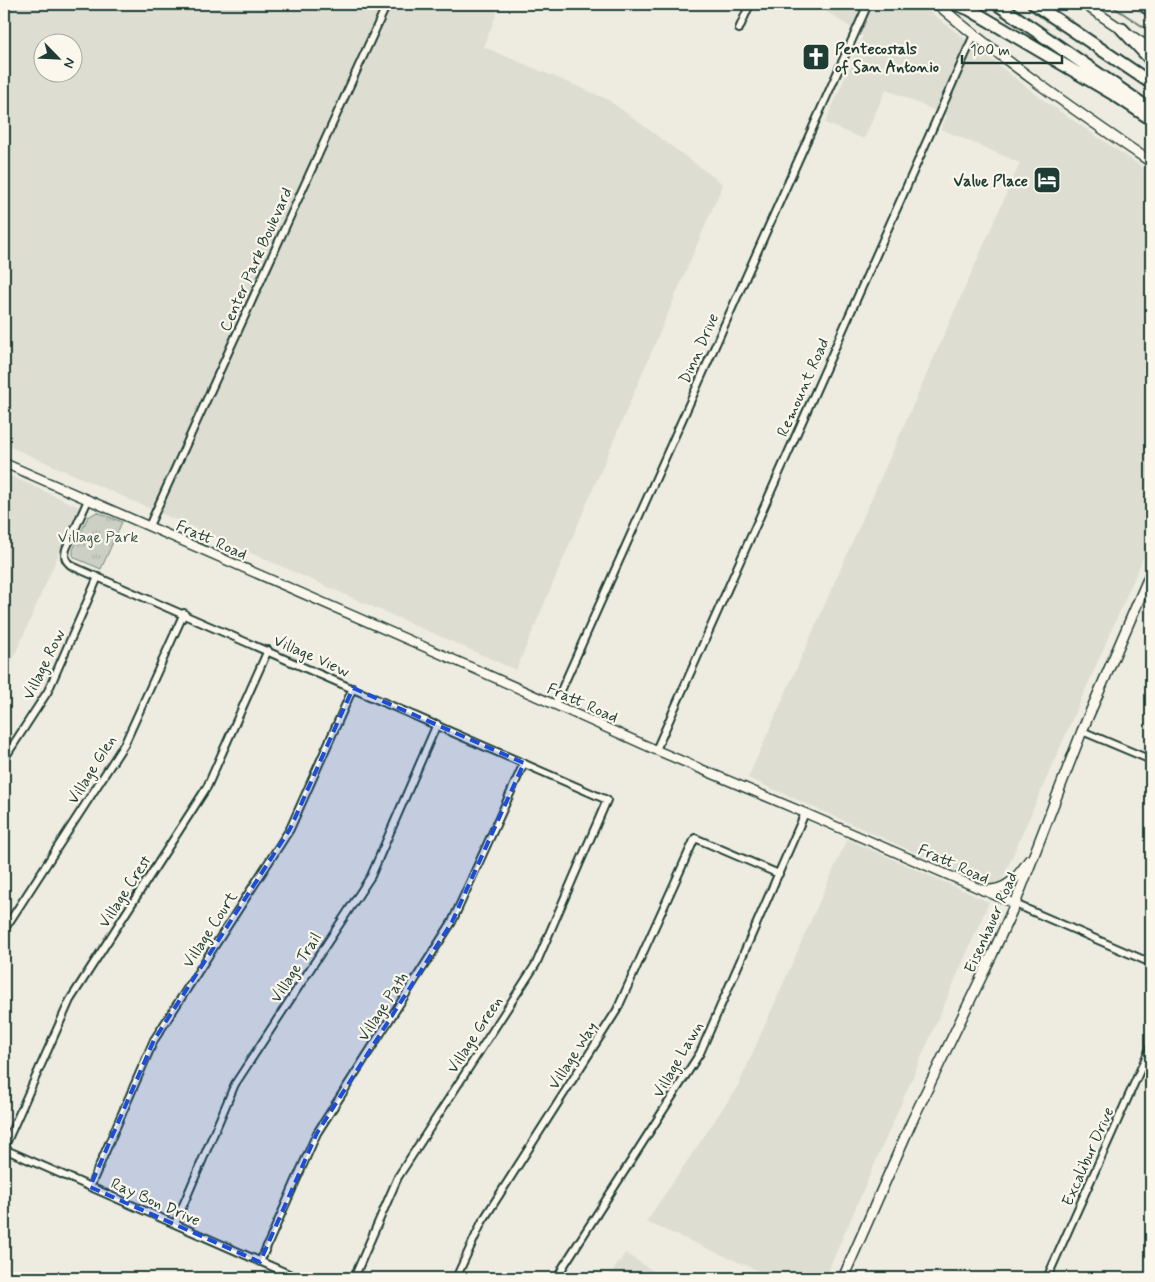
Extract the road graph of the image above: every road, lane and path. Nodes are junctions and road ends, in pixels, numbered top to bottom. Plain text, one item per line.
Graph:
1 (386, 4) edge
2 (750, 4) edge
3 (868, 4) edge
4 (937, 4) edge
5 (956, 4) edge
6 (997, 4) edge
7 (1034, 4) edge
8 (1084, 4) edge
9 (739, 29) dead end
10 (1122, 29) junction
11 (974, 35) junction
12 (1151, 49) edge
13 (1151, 60) edge
14 (1151, 83) edge
15 (1151, 110) edge
16 (1151, 119) edge
17 (1151, 162) edge
18 (4, 463) edge
19 (88, 500) junction
20 (149, 526) junction
21 (1151, 572) edge
22 (98, 577) junction
23 (184, 613) junction
24 (268, 650) junction
25 (353, 688) junction
26 (555, 704) junction
27 (437, 724) junction
28 (1082, 731) junction
29 (656, 750) junction
30 (4, 759) edge
31 (1151, 760) edge
32 (524, 763) junction
33 (607, 800) joint
34 (806, 813) junction
35 (1041, 841) junction
36 (779, 874) junction
37 (983, 890) junction
38 (1015, 904) junction
39 (4, 930) edge
40 (1151, 963) edge
41 (1151, 1046) edge
42 (4, 1148) edge
43 (90, 1187) junction
44 (175, 1224) junction
45 (260, 1262) junction
46 (298, 1278) edge
47 (354, 1278) edge
48 (456, 1278) edge
49 (558, 1278) edge
50 (843, 1278) edge
51 (1048, 1278) edge

1 - 20 street, Center Park Boulevard
2 - 9 street
3 - 26 street, Dinn Drive
4 - 11 main road
5 - 16 highway
6 - 15 highway
7 - 14 highway
8 - 10 main road
10 - 12 main road
10 - 13 highway
11 - 17 main road
11 - 29 street, Remount Road
18 - 19 street, Fratt Road
19 - 20 street, Fratt Road
19 - 22 street, Village View
20 - 26 street, Fratt Road
21 - 28 main road, Eisenhauer Road
22 - 23 street, Village View
22 - 30 street, Village Row
23 - 24 street, Village View
23 - 39 street, Village Glen
24 - 25 street, Village View
24 - 42 street, Village Crest
25 - 27 street, Village View
25 - 43 street, Village Court
26 - 29 street, Fratt Road
27 - 32 street, Village View
27 - 44 street, Village Trail
28 - 31 street
28 - 35 main road, Eisenhauer Road
29 - 34 street, Fratt Road
32 - 33 street, Village View
32 - 45 street, Village Path
33 - 47 street, Village Green
34 - 36 street, Village Lawn
34 - 37 street, Fratt Road
35 - 37 main road
35 - 38 main road, Eisenhauer Road
36 - 48 street, Village Way
36 - 49 street, Village Lawn
37 - 38 street, Fratt Road
38 - 40 street, Fratt Road
38 - 50 main road, Eisenhauer Road
41 - 51 street, Excalibur Drive
42 - 43 street, Ray Bon Drive
43 - 44 street, Ray Bon Drive
44 - 45 street, Ray Bon Drive
45 - 46 street, Ray Bon Drive

